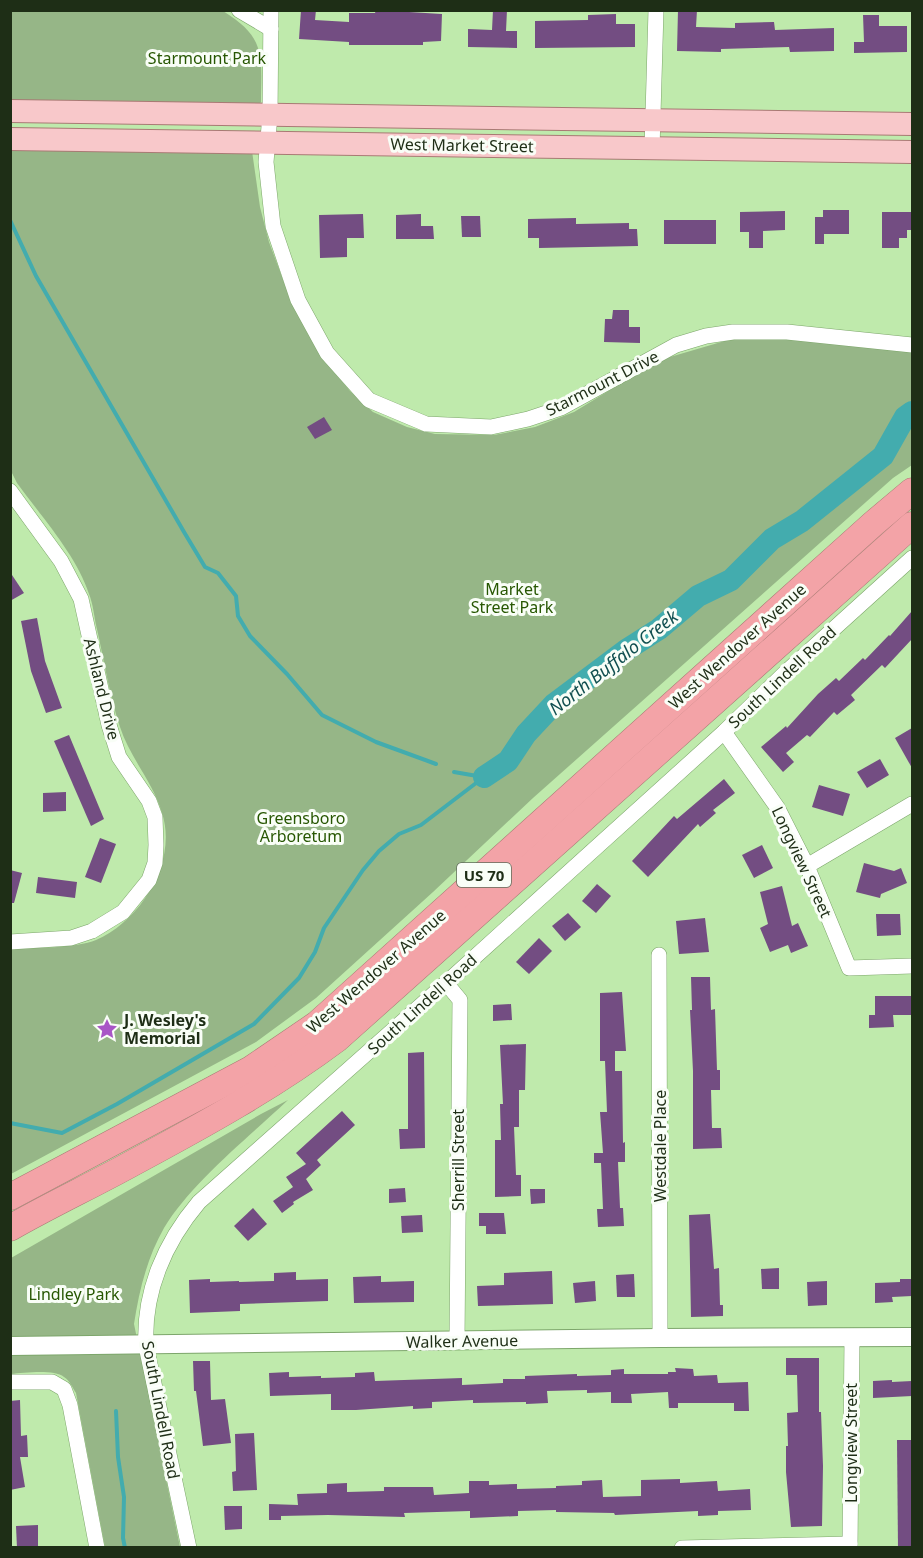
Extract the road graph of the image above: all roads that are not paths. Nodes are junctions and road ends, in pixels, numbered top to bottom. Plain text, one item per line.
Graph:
1 (239, 10) edge
2 (271, 10) edge
3 (656, 10) edge
4 (271, 29) junction
5 (10, 111) edge
6 (270, 115) junction
7 (652, 122) junction
8 (912, 124) edge
9 (10, 139) edge
10 (268, 142) junction
11 (652, 149) junction
12 (912, 152) edge
13 (912, 345) edge
14 (10, 491) edge
15 (912, 491) edge
16 (16, 510) edge
17 (912, 525) edge
18 (912, 558) edge
19 (724, 732) junction
20 (912, 804) edge
21 (807, 866) junction
22 (10, 942) edge
23 (659, 955) dead end
24 (912, 966) edge
25 (446, 983) junction
26 (10, 1197) edge
27 (10, 1228) edge
28 (912, 1337) edge
29 (660, 1338) junction
30 (852, 1338) junction
31 (458, 1341) junction
32 (10, 1346) edge
33 (146, 1346) junction
34 (10, 1382) edge
35 (850, 1546) edge
36 (97, 1548) edge
37 (189, 1548) edge
38 (682, 1548) edge

1 - 4 street
2 - 4 street, Starmount Drive
3 - 7 street
4 - 6 street, Starmount Drive
5 - 6 main road, West Market Street
6 - 7 main road, West Market Street
6 - 10 street, Starmount Drive
7 - 8 main road, West Market Street
7 - 11 street
9 - 10 main road, West Market Street
10 - 11 main road, West Market Street
10 - 13 street, Starmount Drive
11 - 12 main road, West Market Street
14 - 16 street, Ashland Drive
15 - 26 highway, West Wendover Avenue / US 70
16 - 22 street, Ashland Drive
17 - 27 highway, West Wendover Avenue / US 70
18 - 19 street, South Lindell Road
19 - 21 street, Longview Street
19 - 25 street, South Lindell Road
20 - 21 street
21 - 24 street, Longview Street
23 - 29 street, Westdale Place
25 - 31 street, Sherrill Street
25 - 33 street, South Lindell Road
28 - 30 street, Walker Avenue
29 - 30 street, Walker Avenue
29 - 31 street, Walker Avenue
30 - 35 street, Longview Street
31 - 33 street, Walker Avenue
32 - 33 street, Walker Avenue
33 - 37 street, South Lindell Road
34 - 36 street
35 - 38 street

